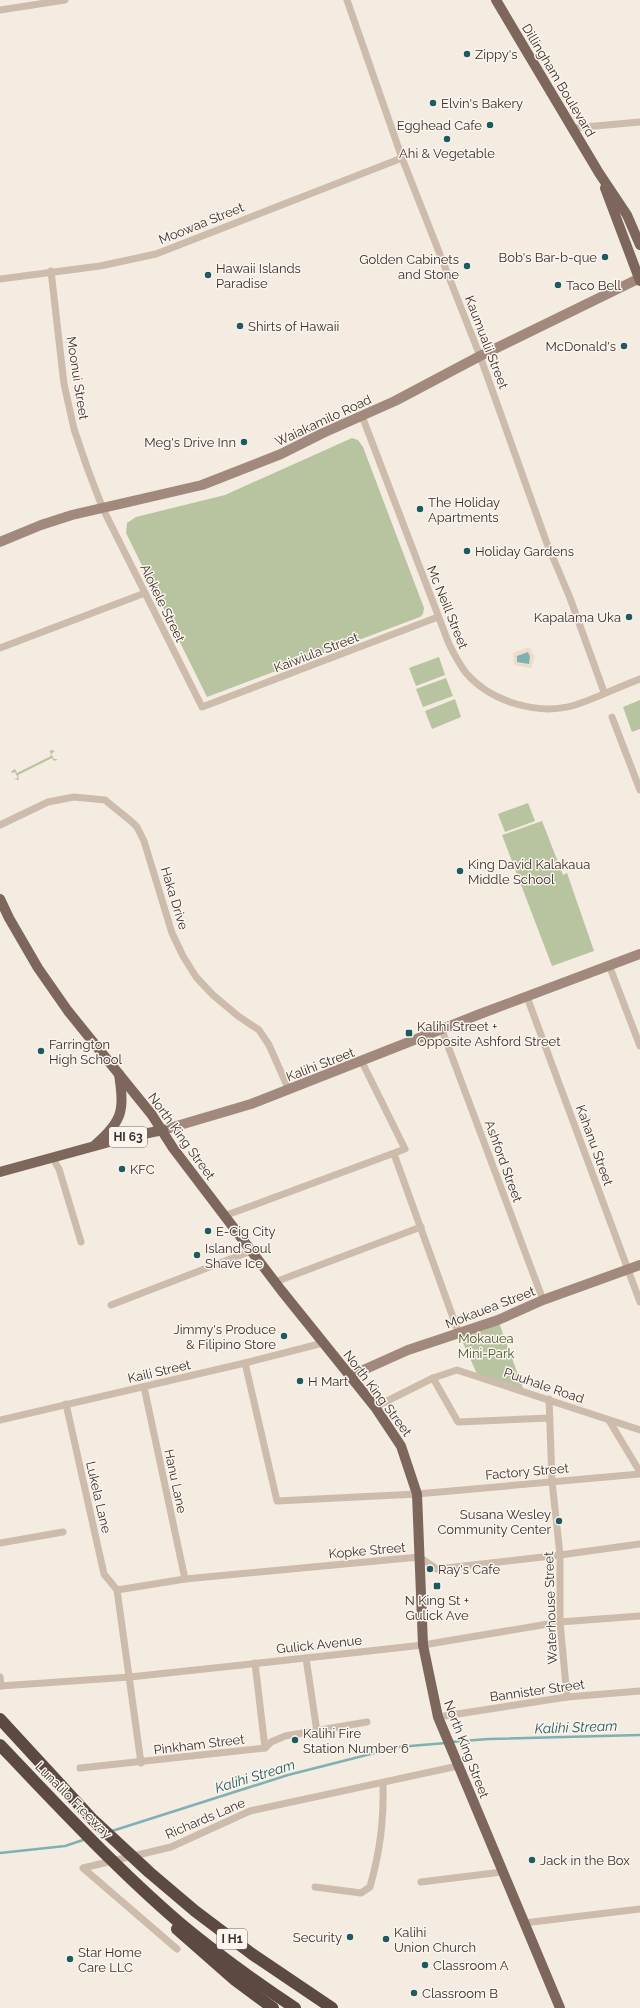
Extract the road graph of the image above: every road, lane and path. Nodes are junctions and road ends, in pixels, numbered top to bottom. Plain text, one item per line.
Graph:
1 (65, 0) edge
2 (347, 0) edge
3 (496, 0) edge
4 (0, 10) edge
5 (640, 122) edge
6 (573, 128) junction
7 (402, 158) junction
8 (599, 173) junction
9 (640, 245) edge
10 (51, 271) junction
11 (0, 279) edge
12 (640, 279) edge
13 (480, 356) junction
14 (362, 416) junction
15 (103, 509) junction
16 (0, 542) edge
17 (145, 593) junction
18 (438, 617) junction
19 (0, 648) edge
20 (640, 679) edge
21 (604, 692) junction
22 (202, 707) joint
23 (612, 717) dead end
24 (640, 790) edge
25 (0, 825) edge
26 (0, 899) edge
27 (640, 954) edge
28 (609, 965) junction
29 (527, 997) junction
30 (442, 1030) junction
31 (640, 1046) edge
32 (362, 1062) junction
33 (119, 1074) junction
34 (289, 1090) junction
35 (163, 1130) junction
36 (94, 1146) junction
37 (394, 1154) junction
38 (52, 1158) junction
39 (0, 1172) edge
40 (224, 1216) junction
41 (421, 1227) junction
42 (81, 1242) dead end
43 (251, 1251) junction
44 (640, 1265) edge
45 (628, 1269) junction
46 (275, 1282) junction
47 (543, 1300) junction
48 (640, 1302) edge
49 (111, 1304) dead end
50 (459, 1334) junction
51 (323, 1343) junction
52 (245, 1363) junction
53 (350, 1376) junction
54 (433, 1378) junction
55 (144, 1387) junction
56 (549, 1399) junction
57 (66, 1404) junction
58 (375, 1407) junction
59 (550, 1418) junction
60 (0, 1420) edge
61 (610, 1422) junction
62 (640, 1430) edge
63 (640, 1473) edge
64 (552, 1481) junction
65 (416, 1494) junction
66 (63, 1532) dead end
67 (0, 1543) edge
68 (640, 1544) edge
69 (560, 1555) junction
70 (419, 1557) junction
71 (185, 1579) junction
72 (117, 1590) junction
73 (640, 1616) edge
74 (560, 1622) junction
75 (423, 1645) junction
76 (306, 1658) junction
77 (255, 1663) junction
78 (0, 1677) edge
79 (130, 1677) junction
80 (1, 1686) edge
81 (640, 1691) edge
82 (567, 1697) junction
83 (438, 1717) junction
84 (0, 1719) edge
85 (367, 1722) dead end
86 (317, 1732) junction
87 (0, 1745) edge
88 (265, 1748) junction
89 (456, 1762) junction
90 (141, 1763) junction
91 (80, 1768) dead end
92 (383, 1783) junction
93 (502, 1872) junction
94 (128, 1874) junction
95 (421, 1882) dead end
96 (315, 1887) dead end
97 (640, 1909) edge
98 (524, 1923) junction
99 (177, 1949) dead end
100 (327, 2006) edge
101 (273, 2008) edge
102 (296, 2008) edge
103 (560, 2008) edge

1 - 4 street
2 - 7 street, Kaumualii Street
3 - 6 main road, Dillingham Boulevard
5 - 6 street
6 - 8 main road, Dillingham Boulevard
7 - 10 street, Moowaa Street
7 - 13 street, Kaumualii Street
8 - 9 main road, Dillingham Boulevard
8 - 12 main road, Dillingham Boulevard
10 - 11 street, Moowaa Street
10 - 15 street, Moonui Street
12 - 13 main road, Waiakamilo Road
13 - 14 main road, Waiakamilo Road
13 - 21 street, Kaumualii Street
14 - 15 main road, Waiakamilo Road
14 - 18 street, Mc Neill Street
15 - 16 main road, Waiakamilo Road
15 - 17 street, Alokele Street
17 - 19 street
17 - 22 street, Alokele Street
18 - 21 street, Mc Neill Street
18 - 22 street, Kaiwiula Street
20 - 21 street, Mc Neill Street
23 - 24 street
25 - 34 street, Haka Drive
26 - 33 main road, North King Street
27 - 28 main road, Kalihi Street / HI 63
28 - 29 main road, Kalihi Street / HI 63
28 - 31 street
29 - 30 main road, Kalihi Street / HI 63
29 - 45 street, Kahanu Street
30 - 32 main road, Kalihi Street / HI 63
30 - 47 street, Ashford Street
32 - 34 main road, Kalihi Street / HI 63
32 - 37 street
33 - 35 main road, North King Street
33 - 36 main road
34 - 35 main road, Kalihi Street / HI 63
35 - 36 main road, Kalihi Street / HI 63
35 - 40 main road, North King Street
36 - 38 main road, Kalihi Street / HI 63
37 - 40 street
37 - 41 street
38 - 39 main road, Kalihi Street / HI 63
38 - 42 street
40 - 43 main road, North King Street
41 - 46 street
41 - 50 street
43 - 46 main road, North King Street
43 - 49 street
44 - 45 main road, Mokauea Street
45 - 47 main road, Mokauea Street
45 - 48 street, Kahanu Street
46 - 51 main road, North King Street
47 - 50 main road, Mokauea Street
50 - 53 main road, Mokauea Street
51 - 52 street, Kaili Street
51 - 53 main road, North King Street
52 - 55 street, Kaili Street
52 - 65 street, Factory Street
53 - 58 main road, North King Street
54 - 56 street, Puuhale Road
54 - 58 street, Puuhale Road
54 - 59 street
55 - 57 street, Kaili Street
55 - 71 street, Hanu Lane
56 - 59 street, Waterhouse Street
56 - 61 street, Puuhale Road
57 - 60 street, Kaili Street
57 - 72 street, Lukela Lane
58 - 65 main road, North King Street
59 - 64 street, Waterhouse Street
61 - 62 street, Puuhale Road
61 - 63 street
63 - 64 street, Factory Street
64 - 65 street, Factory Street
64 - 69 street, Waterhouse Street
65 - 70 main road, North King Street
66 - 67 street
68 - 69 street, Kopke Street
69 - 70 street, Kopke Street
69 - 74 street, Waterhouse Street
70 - 71 street, Kopke Street
70 - 75 main road, North King Street
71 - 72 street, Kopke Street
72 - 79 street
73 - 74 street, Gulick Avenue
74 - 75 street, Gulick Avenue
74 - 82 street, Waterhouse Street
75 - 76 street, Gulick Avenue
75 - 83 main road, North King Street
76 - 77 street, Gulick Avenue
76 - 86 street
77 - 79 street, Gulick Avenue
77 - 88 street
78 - 80 street
79 - 80 street, Gulick Avenue
79 - 90 street
81 - 82 street, Bannister Street
82 - 83 street, Bannister Street
83 - 89 main road, North King Street
84 - 100 highway, Lunalilo Freeway / I H1
85 - 86 street, Pinkham Street
86 - 88 street, Pinkham Street
87 - 94 highway, Lunalilo Freeway / I H1
88 - 90 street, Pinkham Street
89 - 92 street, Richards Lane
89 - 93 main road, North King Street
90 - 91 street, Pinkham Street
92 - 96 street
92 - 99 street, Richards Lane
93 - 95 street
93 - 98 main road, North King Street
94 - 101 highway, I H1
94 - 102 highway
97 - 98 street
98 - 103 main road, North King Street

